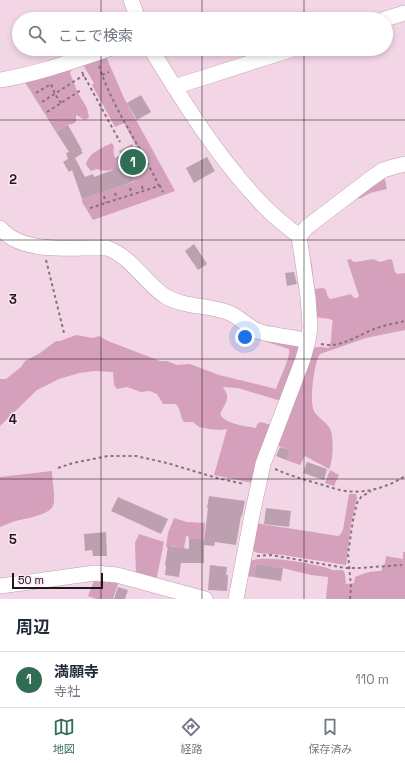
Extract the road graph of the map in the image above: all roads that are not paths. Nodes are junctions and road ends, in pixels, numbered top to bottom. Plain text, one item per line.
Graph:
1 (131, 0) edge
2 (135, 12) edge
3 (405, 13) edge
4 (393, 17) edge
5 (88, 56) edge
6 (155, 56) edge
7 (271, 56) edge
8 (0, 80) edge
9 (174, 87) junction
10 (405, 164) edge
11 (0, 228) edge
12 (299, 236) junction
13 (308, 341) junction
14 (0, 586) edge
15 (205, 599) edge
16 (236, 599) edge

1 - 2 street
3 - 4 street
5 - 8 street
6 - 9 street
7 - 9 street
9 - 12 street
10 - 12 street
11 - 13 street
12 - 13 street
13 - 16 street
14 - 15 street

